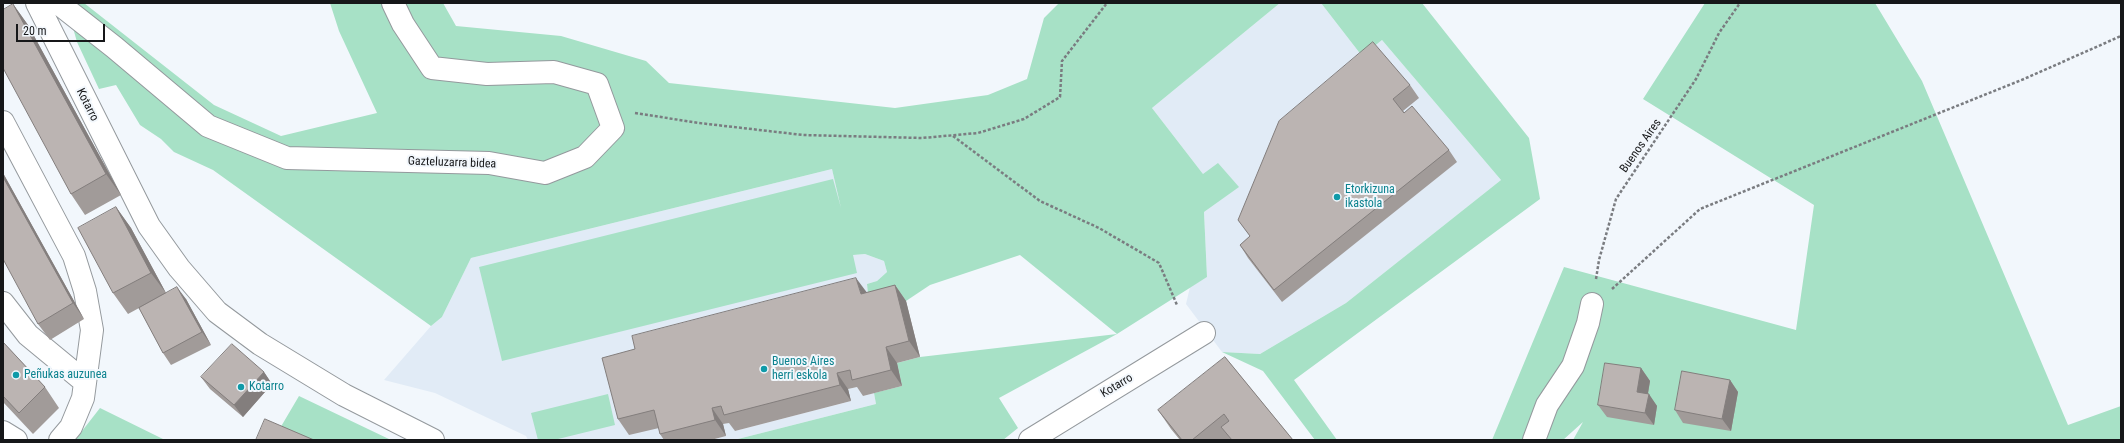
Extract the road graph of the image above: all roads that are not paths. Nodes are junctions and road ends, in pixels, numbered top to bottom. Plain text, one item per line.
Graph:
1 (37, 3) edge
2 (58, 3) edge
3 (393, 3) edge
4 (3, 122) edge
5 (3, 303) edge
6 (1591, 308) road end
7 (1204, 333) dead end
8 (85, 382) junction
9 (3, 432) edge
10 (16, 440) edge
11 (60, 440) edge
12 (433, 440) edge
13 (1030, 440) edge
14 (1534, 440) edge

1 - 12 street, Kotarro
2 - 3 street, Gazteluzarra bidea
4 - 8 street
5 - 8 street
6 - 14 street
7 - 13 street, Kotarro
8 - 11 street
9 - 10 street

